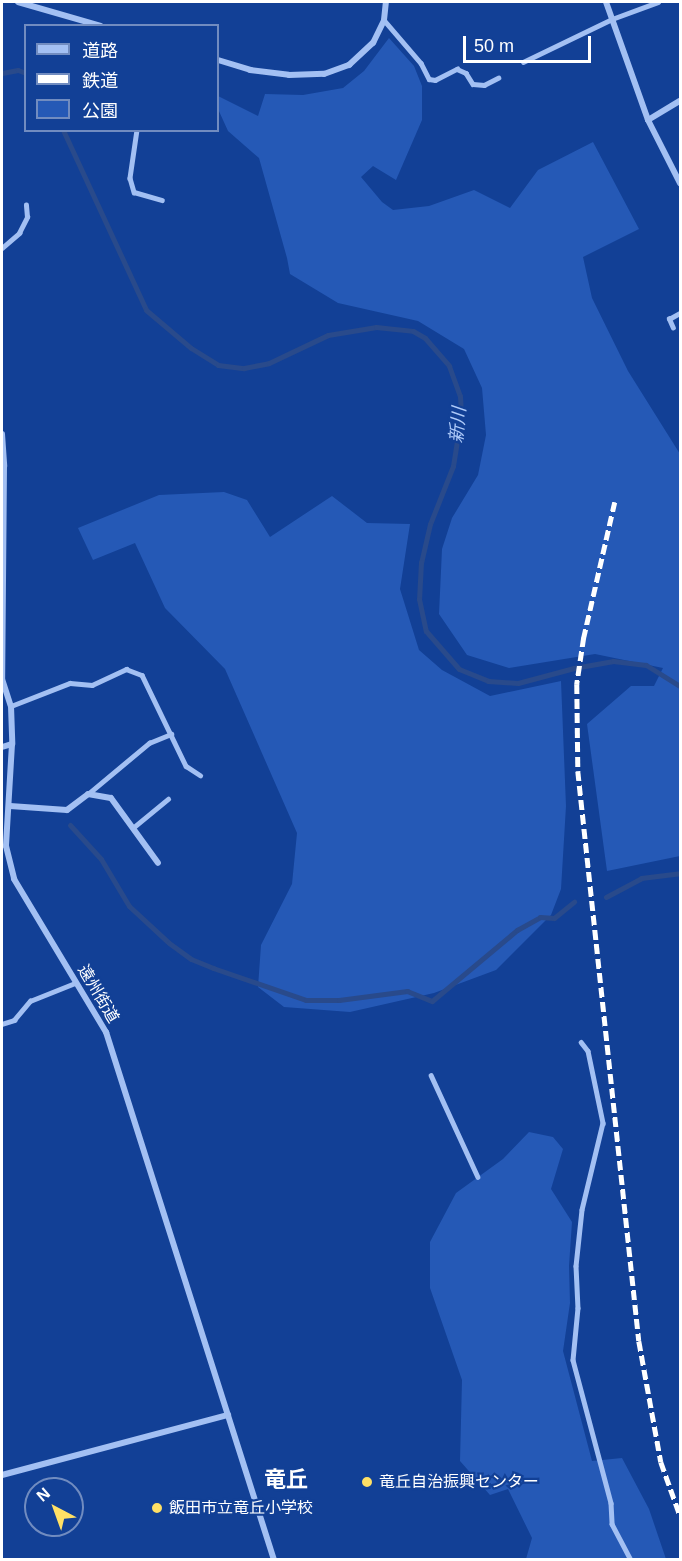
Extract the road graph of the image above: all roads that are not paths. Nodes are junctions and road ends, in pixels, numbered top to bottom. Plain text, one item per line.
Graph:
1 (18, 2) edge
2 (386, 2) edge
3 (606, 2) edge
4 (658, 2) edge
5 (384, 20) junction
6 (612, 20) junction
7 (82, 23) edge
8 (219, 60) edge
9 (523, 62) dead end
10 (498, 78) dead end
11 (681, 101) edge
12 (648, 120) junction
13 (137, 132) edge
14 (681, 183) edge
15 (162, 200) dead end
16 (26, 205) dead end
17 (2, 248) edge
18 (681, 313) edge
19 (673, 328) dead end
20 (2, 434) edge
21 (2, 679) edge
22 (11, 706) junction
23 (171, 734) junction
24 (12, 744) junction
25 (2, 747) edge
26 (200, 775) dead end
27 (88, 794) junction
28 (168, 800) dead end
29 (10, 806) junction
30 (134, 827) junction
31 (158, 863) dead end
32 (75, 983) junction
33 (2, 1024) edge
34 (581, 1042) dead end
35 (431, 1075) dead end
36 (478, 1177) dead end
37 (228, 1415) junction
38 (2, 1475) edge
39 (274, 1560) edge
40 (631, 1560) edge

1 - 7 street
2 - 5 street
3 - 6 street
4 - 6 lane
5 - 8 street
5 - 10 lane
6 - 9 lane
6 - 12 street
11 - 12 street
12 - 14 street
13 - 15 lane
16 - 17 lane
18 - 19 lane
20 - 21 street, 遠州街道
21 - 22 street, 遠州街道
22 - 23 lane
22 - 24 street, 遠州街道
23 - 26 lane
23 - 27 lane
24 - 25 street
24 - 29 street, 遠州街道
27 - 29 street
27 - 30 street
28 - 30 lane
29 - 32 street, 遠州街道
30 - 31 street
32 - 33 lane
32 - 37 street, 遠州街道
34 - 40 lane
35 - 36 lane
37 - 38 street
37 - 39 street, 遠州街道

